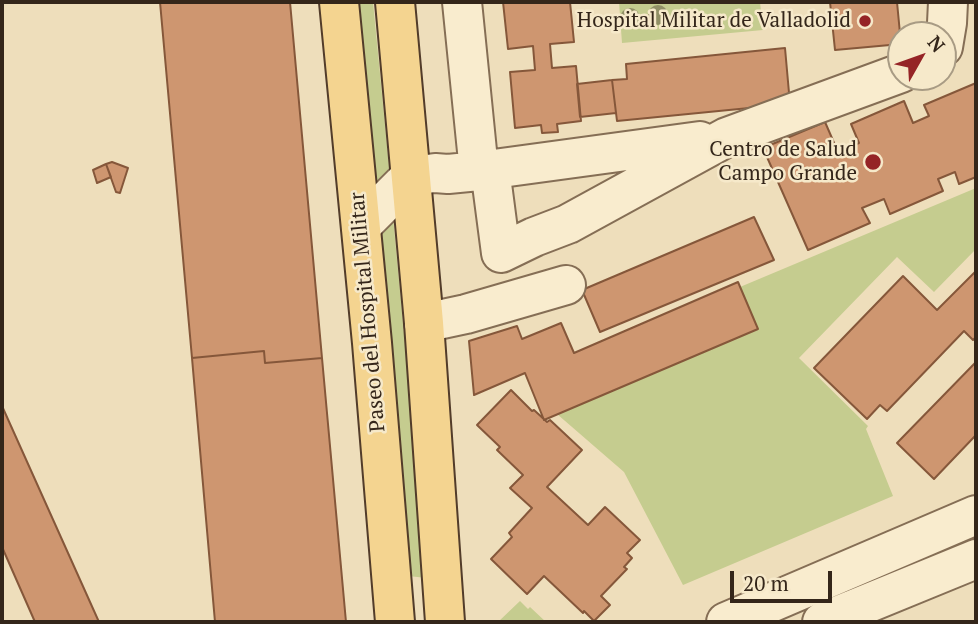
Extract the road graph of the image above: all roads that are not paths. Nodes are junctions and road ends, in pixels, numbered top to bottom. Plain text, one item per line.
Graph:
1 (339, 2) edge
2 (395, 2) edge
3 (462, 2) edge
4 (948, 2) edge
5 (947, 21) edge
6 (887, 78) edge
7 (726, 137) junction
8 (485, 170) junction
9 (411, 176) junction
10 (361, 226) junction
11 (566, 285) dead end
12 (425, 323) junction
13 (976, 515) edge
14 (976, 559) edge
15 (395, 622) edge
16 (445, 622) edge
17 (726, 622) edge
18 (822, 622) edge

1 - 10 main road, Paseo del Hospital Militar
2 - 9 main road
3 - 8 street
4 - 5 street
6 - 7 street
7 - 8 street
7 - 8 street
8 - 9 street
9 - 10 street
9 - 12 main road
10 - 15 main road, Paseo del Hospital Militar
11 - 12 street
12 - 16 main road
13 - 17 street
14 - 18 street

